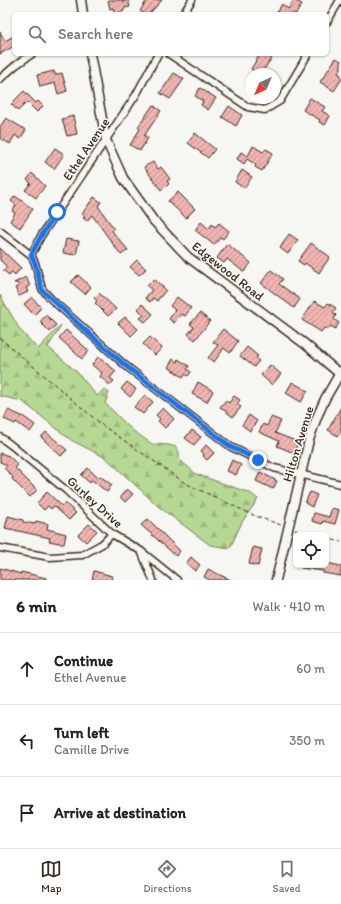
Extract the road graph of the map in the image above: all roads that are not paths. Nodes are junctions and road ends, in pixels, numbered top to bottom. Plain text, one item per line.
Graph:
1 (81, 0) edge
2 (192, 0) edge
3 (338, 1) edge
4 (83, 12) edge
5 (184, 12) edge
6 (329, 18) edge
7 (29, 56) edge
8 (90, 56) edge
9 (157, 56) edge
10 (172, 56) edge
11 (307, 56) edge
12 (0, 79) edge
13 (106, 140) junction
14 (0, 231) edge
15 (31, 255) junction
16 (340, 373) edge
17 (0, 437) edge
18 (301, 475) junction
19 (341, 484) edge
20 (112, 534) junction
21 (0, 548) edge
22 (141, 551) junction
23 (153, 580) edge
24 (178, 580) edge
25 (276, 580) edge

1 - 4 street
2 - 5 street
3 - 6 street
7 - 12 street
8 - 13 street, Edgewood Road
9 - 13 street, Ethel Avenue
10 - 11 street
13 - 15 street, Ethel Avenue
13 - 16 street, Edgewood Road
14 - 15 street
15 - 18 street
16 - 18 street, Hilton Avenue
17 - 20 street, Gurley Drive
18 - 19 street
18 - 25 street, Hilton Avenue
20 - 21 street
20 - 22 street, Gurley Drive
22 - 23 street
22 - 24 street, Gurley Drive

